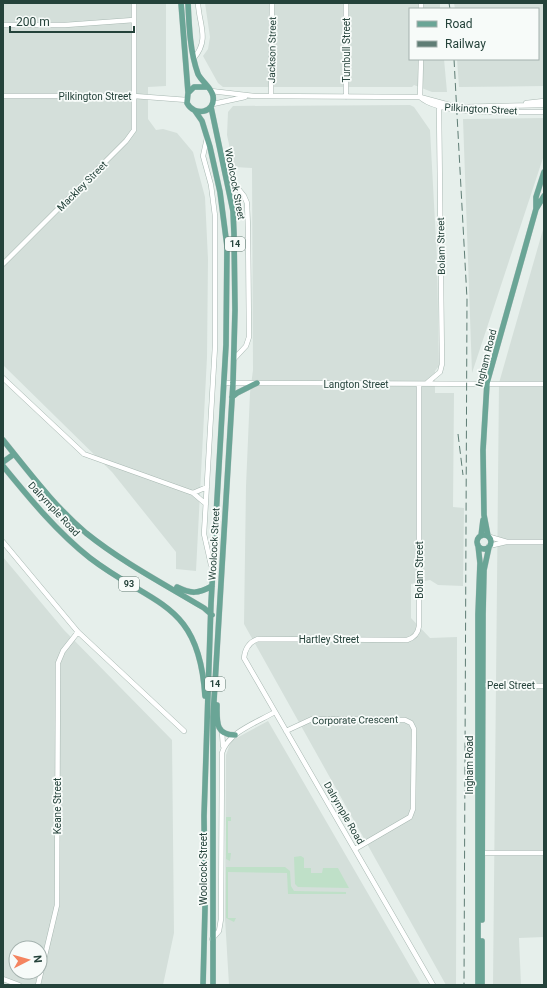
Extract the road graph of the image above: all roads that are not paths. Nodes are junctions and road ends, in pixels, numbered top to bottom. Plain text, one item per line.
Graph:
1 (134, 3) edge
2 (181, 3) edge
3 (188, 3) edge
4 (198, 3) edge
5 (272, 3) edge
6 (346, 3) edge
7 (134, 20) junction
8 (3, 25) edge
9 (194, 58) junction
10 (421, 60) edge
11 (209, 89) junction
12 (188, 93) junction
13 (3, 96) edge
14 (134, 96) junction
15 (254, 96) junction
16 (271, 96) junction
17 (346, 96) junction
18 (420, 97) junction
19 (187, 100) junction
20 (544, 101) edge
21 (440, 105) junction
22 (544, 105) edge
23 (212, 106) junction
24 (502, 106) junction
25 (195, 111) junction
26 (544, 112) edge
27 (207, 138) junction
28 (222, 157) junction
29 (544, 172) edge
30 (544, 196) edge
31 (536, 209) junction
32 (3, 264) edge
33 (234, 359) junction
34 (3, 378) edge
35 (426, 382) junction
36 (224, 383) junction
37 (233, 383) junction
38 (257, 383) junction
39 (487, 383) junction
40 (419, 384) junction
41 (544, 384) edge
42 (232, 397) junction
43 (3, 440) edge
44 (14, 454) junction
45 (3, 462) edge
46 (3, 466) edge
47 (207, 487) junction
48 (193, 493) junction
49 (206, 504) junction
50 (484, 515) junction
51 (481, 536) junction
52 (489, 537) junction
53 (3, 542) edge
54 (507, 542) junction
55 (544, 542) edge
56 (478, 545) junction
57 (489, 547) junction
58 (146, 573) junction
59 (213, 576) junction
60 (212, 586) junction
61 (211, 615) junction
62 (218, 629) junction
63 (210, 630) junction
64 (78, 632) junction
65 (415, 635) joint
66 (246, 650) joint
67 (215, 679) junction
68 (480, 685) junction
69 (544, 686) edge
70 (275, 712) junction
71 (207, 726) junction
72 (184, 731) dead end
73 (286, 731) junction
74 (222, 732) junction
75 (235, 735) junction
76 (223, 749) junction
77 (355, 849) junction
78 (480, 853) junction
79 (544, 853) edge
80 (212, 939) junction
81 (3, 979) edge
82 (213, 983) edge
83 (19, 985) edge
84 (38, 985) edge
85 (202, 985) edge
86 (433, 985) edge
87 (478, 985) edge
88 (482, 985) edge

1 - 7 street, Mackley Street
2 - 12 main road
3 - 9 main road, 14
4 - 9 street
5 - 16 street, Jackson Street
6 - 17 street, Turnbull Street
7 - 8 street
7 - 14 street, Mackley Street
9 - 11 main road, 14
10 - 18 street
11 - 12 main road
11 - 15 street, Pilkington Street
11 - 23 main road, 14
12 - 19 main road
13 - 14 street, Pilkington Street
14 - 19 street, Pilkington Street
14 - 32 street, Mackley Street
15 - 16 street, Pilkington Street
15 - 23 street, Pilkington Street
16 - 17 street, Pilkington Street
17 - 18 street, Pilkington Street
18 - 21 street, Pilkington Street
19 - 25 main road, 14
20 - 24 street
21 - 24 street, Pilkington Street
21 - 26 street, Pilkington Street
21 - 35 street, Bolam Street
22 - 24 street, Pilkington Street
23 - 25 main road
23 - 28 main road, Woolcock Street / 14
25 - 27 main road, Woolcock Street / 14
27 - 36 main road, Woolcock Street / 14
27 - 47 street
28 - 33 main road, Woolcock Street / 14
28 - 33 street
29 - 31 main road, Ingham Road
30 - 31 main road, Ingham Road
31 - 39 main road, Ingham Road
33 - 37 main road, Woolcock Street / 14
34 - 48 street
35 - 39 street, Langton Street
35 - 40 street, Langton Street
36 - 37 street, Langton Street
36 - 59 main road, Woolcock Street / 14
37 - 38 street, Langton Street
37 - 42 main road, Woolcock Street / 14
38 - 40 street, Langton Street
38 - 42 main road
39 - 41 street, Langton Street
39 - 50 main road, Ingham Road
40 - 65 street, Bolam Street
42 - 62 main road, Woolcock Street / 14
43 - 44 main road, Dalrymple Road / 93
44 - 45 main road
44 - 58 main road, Dalrymple Road / 93
46 - 71 main road, Dalrymple Road / 93
47 - 48 street
47 - 49 street
48 - 49 street
49 - 59 street
50 - 51 main road, Ingham Road
50 - 52 main road, Ingham Road
51 - 52 main road
51 - 56 main road
52 - 54 street
52 - 57 main road
53 - 64 street
54 - 55 street
54 - 57 street
56 - 57 main road
56 - 68 main road, Ingham Road
57 - 68 main road, Ingham Road
58 - 60 main road
58 - 61 main road, Dalrymple Road / 93
59 - 60 main road, Woolcock Street / 14
60 - 61 main road, Woolcock Street / 14
61 - 62 main road, Dalrymple Road / 93
61 - 63 main road, Woolcock Street / 14
62 - 63 main road
62 - 67 main road, Woolcock Street / 14
63 - 71 main road, Woolcock Street / 14
64 - 72 street
64 - 84 street, Keane Street
65 - 66 street, Hartley Street
66 - 70 street, Dalrymple Road
67 - 74 main road
67 - 80 main road, Woolcock Street / 14
68 - 69 street, Peel Street
68 - 78 main road, Ingham Road
70 - 73 street, Dalrymple Road
70 - 75 street
71 - 85 main road, Woolcock Street / 14
73 - 77 street, Dalrymple Road
73 - 77 street, Corporate Crescent
74 - 75 main road
74 - 76 street
75 - 76 street
76 - 80 street
77 - 86 street, Dalrymple Road
78 - 79 street
78 - 87 main road, Ingham Road
78 - 88 main road, Ingham Road
80 - 82 main road, Woolcock Street / 14
81 - 83 street

